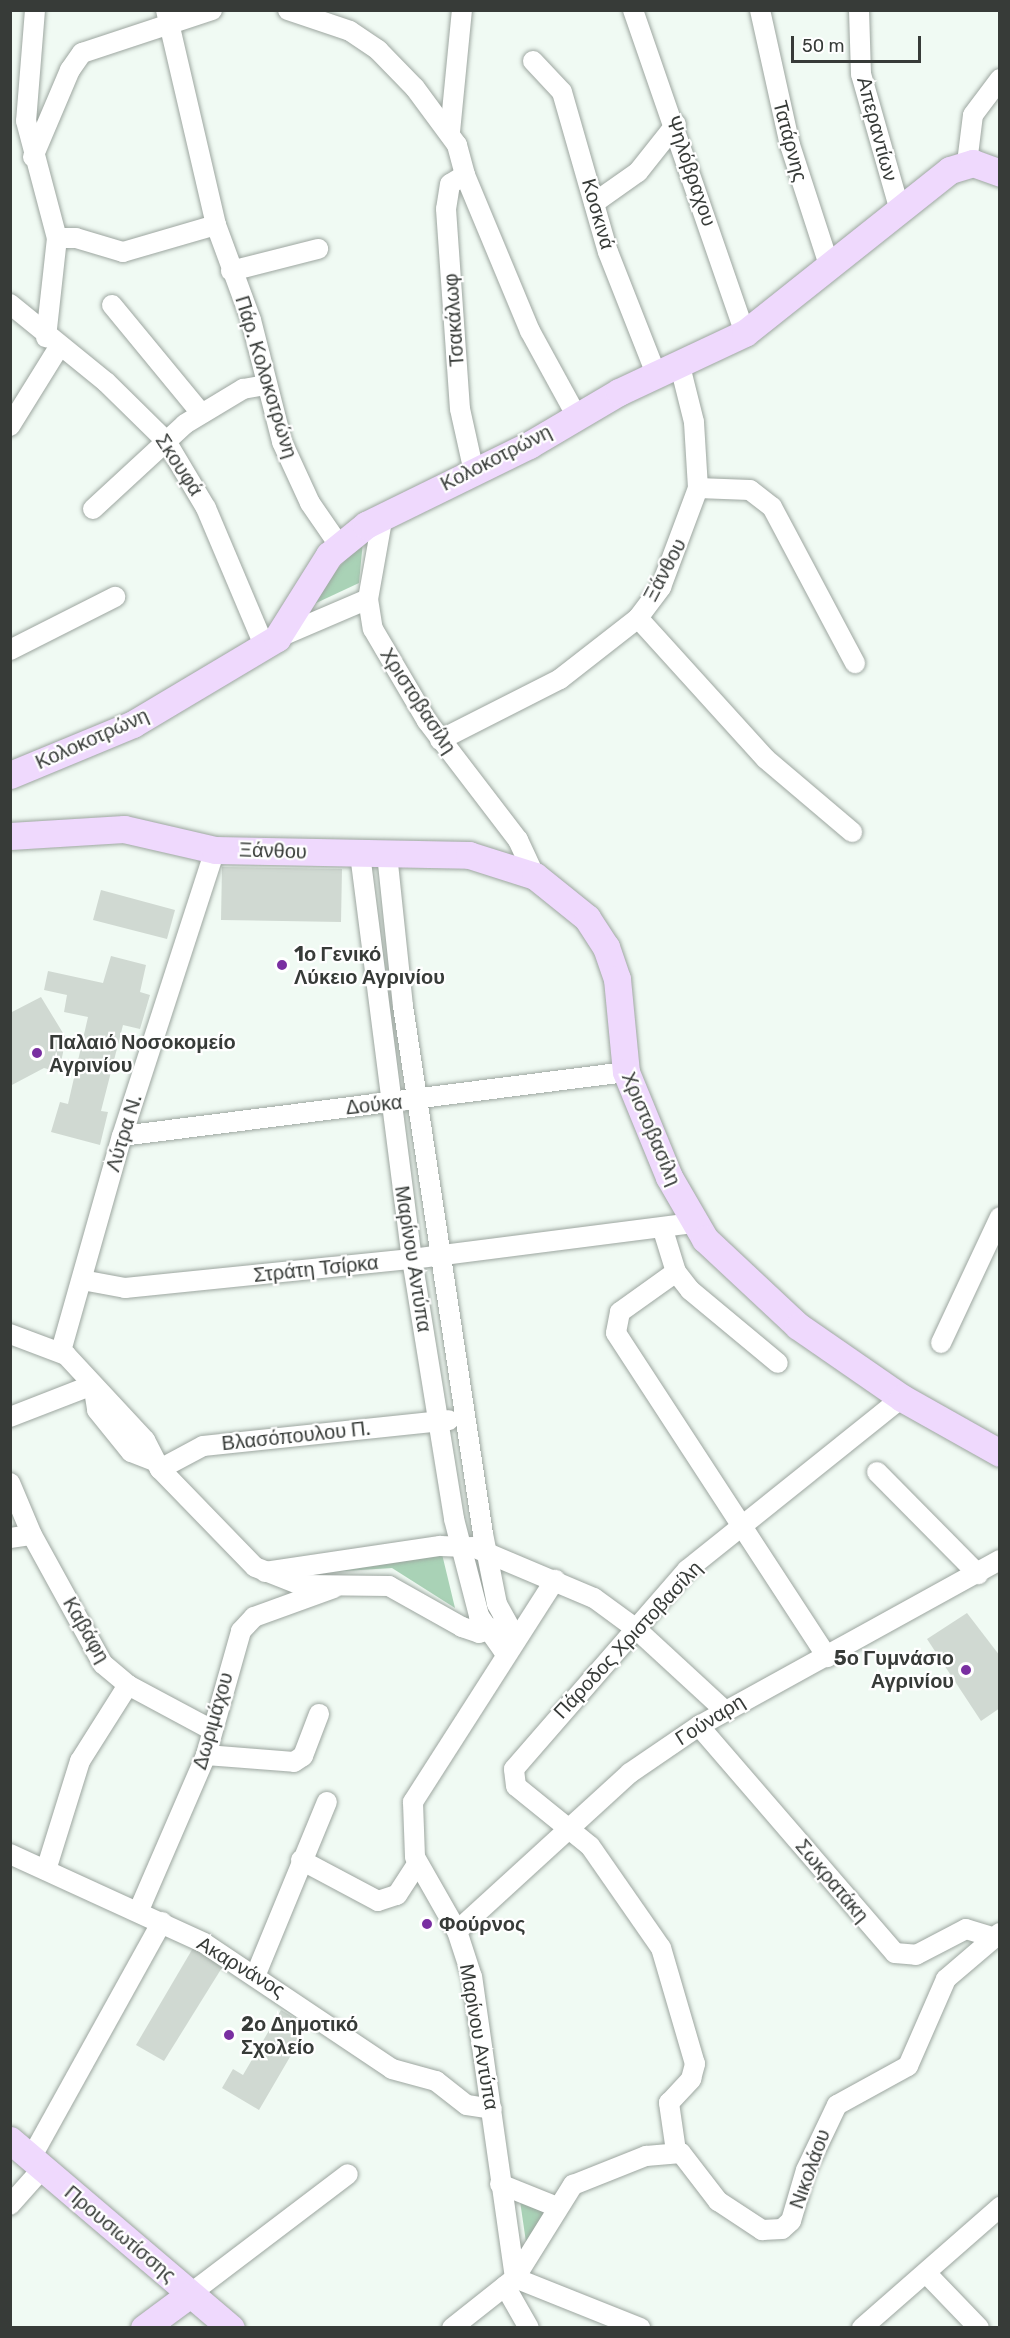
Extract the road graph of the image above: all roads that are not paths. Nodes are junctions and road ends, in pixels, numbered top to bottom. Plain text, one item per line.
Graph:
1 (35, 10) edge
2 (212, 10) edge
3 (288, 10) edge
4 (462, 10) edge
5 (633, 10) edge
6 (760, 10) edge
7 (859, 10) edge
8 (326, 16) edge
9 (167, 17) edge
10 (533, 61) dead end
11 (999, 79) edge
12 (676, 123) junction
13 (450, 132) junction
14 (33, 157) junction
15 (967, 163) junction
16 (999, 172) edge
17 (465, 175) junction
18 (594, 203) junction
19 (900, 211) junction
20 (216, 225) junction
21 (57, 238) junction
22 (318, 249) dead end
23 (830, 268) junction
24 (231, 271) junction
25 (10, 304) edge
26 (112, 305) dead end
27 (745, 333) junction
28 (53, 342) junction
29 (667, 368) junction
30 (266, 385) junction
31 (201, 413) junction
32 (576, 415) junction
33 (10, 426) edge
34 (166, 441) junction
35 (474, 472) junction
36 (698, 488) junction
37 (93, 509) dead end
38 (383, 515) junction
39 (339, 544) junction
40 (115, 597) dead end
41 (368, 599) junction
42 (638, 618) junction
43 (270, 641) junction
44 (10, 650) edge
45 (855, 663) dead end
46 (440, 740) junction
47 (10, 775) edge
48 (852, 832) dead end
49 (10, 836) edge
50 (215, 849) junction
51 (360, 854) junction
52 (387, 854) junction
53 (535, 876) junction
54 (400, 985) junction
55 (376, 987) junction
56 (626, 1072) junction
57 (417, 1101) junction
58 (390, 1102) junction
59 (122, 1136) junction
60 (999, 1217) edge
61 (693, 1222) junction
62 (663, 1230) junction
63 (442, 1256) junction
64 (412, 1259) junction
65 (676, 1272) junction
66 (81, 1280) junction
67 (10, 1334) edge
68 (941, 1343) dead end
69 (61, 1351) junction
70 (778, 1363) dead end
71 (92, 1388) junction
72 (902, 1398) junction
73 (10, 1417) edge
74 (465, 1419) junction
75 (438, 1420) junction
76 (999, 1453) edge
77 (156, 1464) junction
78 (877, 1472) dead end
79 (10, 1483) edge
80 (744, 1526) junction
81 (32, 1535) junction
82 (10, 1538) edge
83 (461, 1546) junction
84 (486, 1552) junction
85 (999, 1560) edge
86 (265, 1572) junction
87 (978, 1574) junction
88 (555, 1580) junction
89 (337, 1586) junction
90 (635, 1628) junction
91 (487, 1632) junction
92 (509, 1638) junction
93 (827, 1657) junction
94 (128, 1685) junction
95 (723, 1709) junction
96 (319, 1714) dead end
97 (699, 1726) junction
98 (212, 1730) junction
99 (206, 1755) junction
100 (327, 1802) dead end
101 (571, 1827) junction
102 (10, 1854) edge
103 (301, 1860) junction
104 (417, 1864) junction
105 (46, 1870) junction
106 (139, 1910) junction
107 (162, 1922) junction
108 (457, 1931) junction
109 (997, 1935) edge
110 (256, 1974) junction
111 (492, 2109) junction
112 (10, 2140) edge
113 (676, 2151) junction
114 (37, 2163) junction
115 (348, 2174) dead end
116 (500, 2184) junction
117 (10, 2205) edge
118 (557, 2207) junction
119 (999, 2207) edge
120 (927, 2274) junction
121 (510, 2282) junction
122 (190, 2294) junction
123 (144, 2328) edge
124 (231, 2328) edge
125 (452, 2328) edge
126 (529, 2328) edge
127 (640, 2328) edge
128 (862, 2328) edge
129 (979, 2328) edge

1 - 14 street
2 - 9 street
3 - 8 street
4 - 13 street
5 - 12 street, Ψηλόβραχου
6 - 23 street, Τατάρνης
7 - 19 street, Απεραντίων
8 - 13 street
9 - 14 street
9 - 20 street, Πάρ. Κολοκοτρώνη
10 - 18 street, Κοσκινά
11 - 15 street
12 - 18 street
12 - 27 street, Ψηλόβραχου
13 - 17 street
14 - 21 street
15 - 16 main road
15 - 19 main road, Κολοκοτρώνη
17 - 32 street
17 - 35 street, Τσακάλωφ
18 - 29 street, Κοσκινά
19 - 23 main road, Κολοκοτρώνη
20 - 21 street
20 - 24 street, Πάρ. Κολοκοτρώνη
21 - 28 street
22 - 24 street
23 - 27 main road, Κολοκοτρώνη
24 - 30 street, Πάρ. Κολοκοτρώνη
25 - 28 street, Σκουφά
26 - 31 street
27 - 29 main road, Κολοκοτρώνη
28 - 33 street
28 - 34 street, Σκουφά
29 - 32 main road, Κολοκοτρώνη
29 - 36 street, Ξάνθου
30 - 31 street
30 - 39 street, Πάρ. Κολοκοτρώνη
31 - 34 street
32 - 35 main road, Κολοκοτρώνη
34 - 37 street
34 - 43 street, Σκουφά
35 - 38 main road, Κολοκοτρώνη
36 - 42 street, Ξάνθου
36 - 45 street
38 - 39 main road, Κολοκοτρώνη
38 - 41 street, Χριστοβασίλη
39 - 43 main road, Κολοκοτρώνη
40 - 44 street
41 - 43 street
41 - 46 street, Χριστοβασίλη
42 - 46 street, Ξάνθου
42 - 48 street
43 - 47 main road, Κολοκοτρώνη
46 - 53 street, Χριστοβασίλη
49 - 50 main road, Ξάνθου
50 - 51 main road, Ξάνθου
50 - 59 street, Λύτρα Ν.
51 - 52 main road, Ξάνθου
51 - 55 street, Μαρίνου Αντύπα
52 - 53 main road, Ξάνθου
52 - 54 street, Μαρίνου Αντύπα
53 - 56 main road, Χριστοβασίλη
54 - 55 street
54 - 57 street, Μαρίνου Αντύπα
55 - 58 street, Μαρίνου Αντύπα
56 - 57 street, Δούκα
56 - 61 main road, Χριστοβασίλη
57 - 58 street, Δούκα
57 - 63 street, Μαρίνου Αντύπα
58 - 59 street, Δούκα
58 - 64 street, Μαρίνου Αντύπα
59 - 66 street, Λύτρα Ν.
60 - 68 street
61 - 62 street, Στράτη Τσίρκα
61 - 72 main road, Χριστοβασίλη
62 - 63 street, Στράτη Τσίρκα
62 - 65 street
63 - 64 street, Στράτη Τσίρκα
63 - 74 street, Μαρίνου Αντύπα
64 - 66 street, Στράτη Τσίρκα
64 - 75 street, Μαρίνου Αντύπα
65 - 70 street
65 - 80 street
66 - 69 street, Λύτρα Ν.
67 - 69 street
69 - 71 street
71 - 73 street
71 - 77 street
72 - 76 main road, Χριστοβασίλη
72 - 80 street, Πάροδος Χριστοβασίλη
74 - 75 street, Βλασόπουλου Π.
74 - 84 street, Μαρίνου Αντύπα
75 - 77 street, Βλασόπουλου Π.
75 - 83 street, Μαρίνου Αντύπα
77 - 86 street
78 - 87 street
79 - 81 street, Καβάφη
80 - 90 street, Πάροδος Χριστοβασίλη
80 - 93 street
81 - 82 street
81 - 94 street, Καβάφη
83 - 84 street
83 - 86 street
83 - 91 street, Μαρίνου Αντύπα
84 - 88 street
84 - 92 street, Μαρίνου Αντύπα
85 - 87 street, Γούναρη
86 - 89 street
87 - 93 street, Γούναρη
88 - 90 street
88 - 92 street, Μαρίνου Αντύπα
89 - 91 street
89 - 98 street, Δωριμάχου
90 - 95 street
90 - 101 street, Πάροδος Χριστοβασίλη
91 - 92 street
91 - 92 street, Μαρίνου Αντύπα
92 - 104 street, Μαρίνου Αντύπα
93 - 95 street, Γούναρη
94 - 98 street, Καβάφη
94 - 105 street
95 - 97 street, Γούναρη
96 - 99 street
97 - 101 street, Γούναρη
97 - 109 street, Σωκρατάκη
98 - 99 street, Δωριμάχου
99 - 106 street, Δωριμάχου
100 - 103 street
101 - 108 street, Γούναρη
101 - 113 street, Πάροδος Χριστοβασίλη
102 - 105 street, Ακαρνάνος
103 - 104 street
103 - 110 street
104 - 108 street, Μαρίνου Αντύπα
105 - 106 street, Ακαρνάνος
106 - 107 street, Ακαρνάνος
107 - 110 street, Ακαρνάνος
107 - 114 street
108 - 111 street, Μαρίνου Αντύπα
109 - 113 street, Νικολάου
110 - 111 street, Ακαρνάνος
111 - 116 street, Μαρίνου Αντύπα
112 - 114 main road, Προυσιωτίσσης
113 - 118 street
114 - 117 street
114 - 122 main road, Προυσιωτίσσης
115 - 122 street
116 - 118 street
116 - 121 street, Μαρίνου Αντύπα
118 - 121 street
119 - 120 street
120 - 128 street
120 - 129 street
121 - 125 street
121 - 126 street
121 - 127 street
122 - 123 main road
122 - 124 main road, Προυσιωτίσσης

